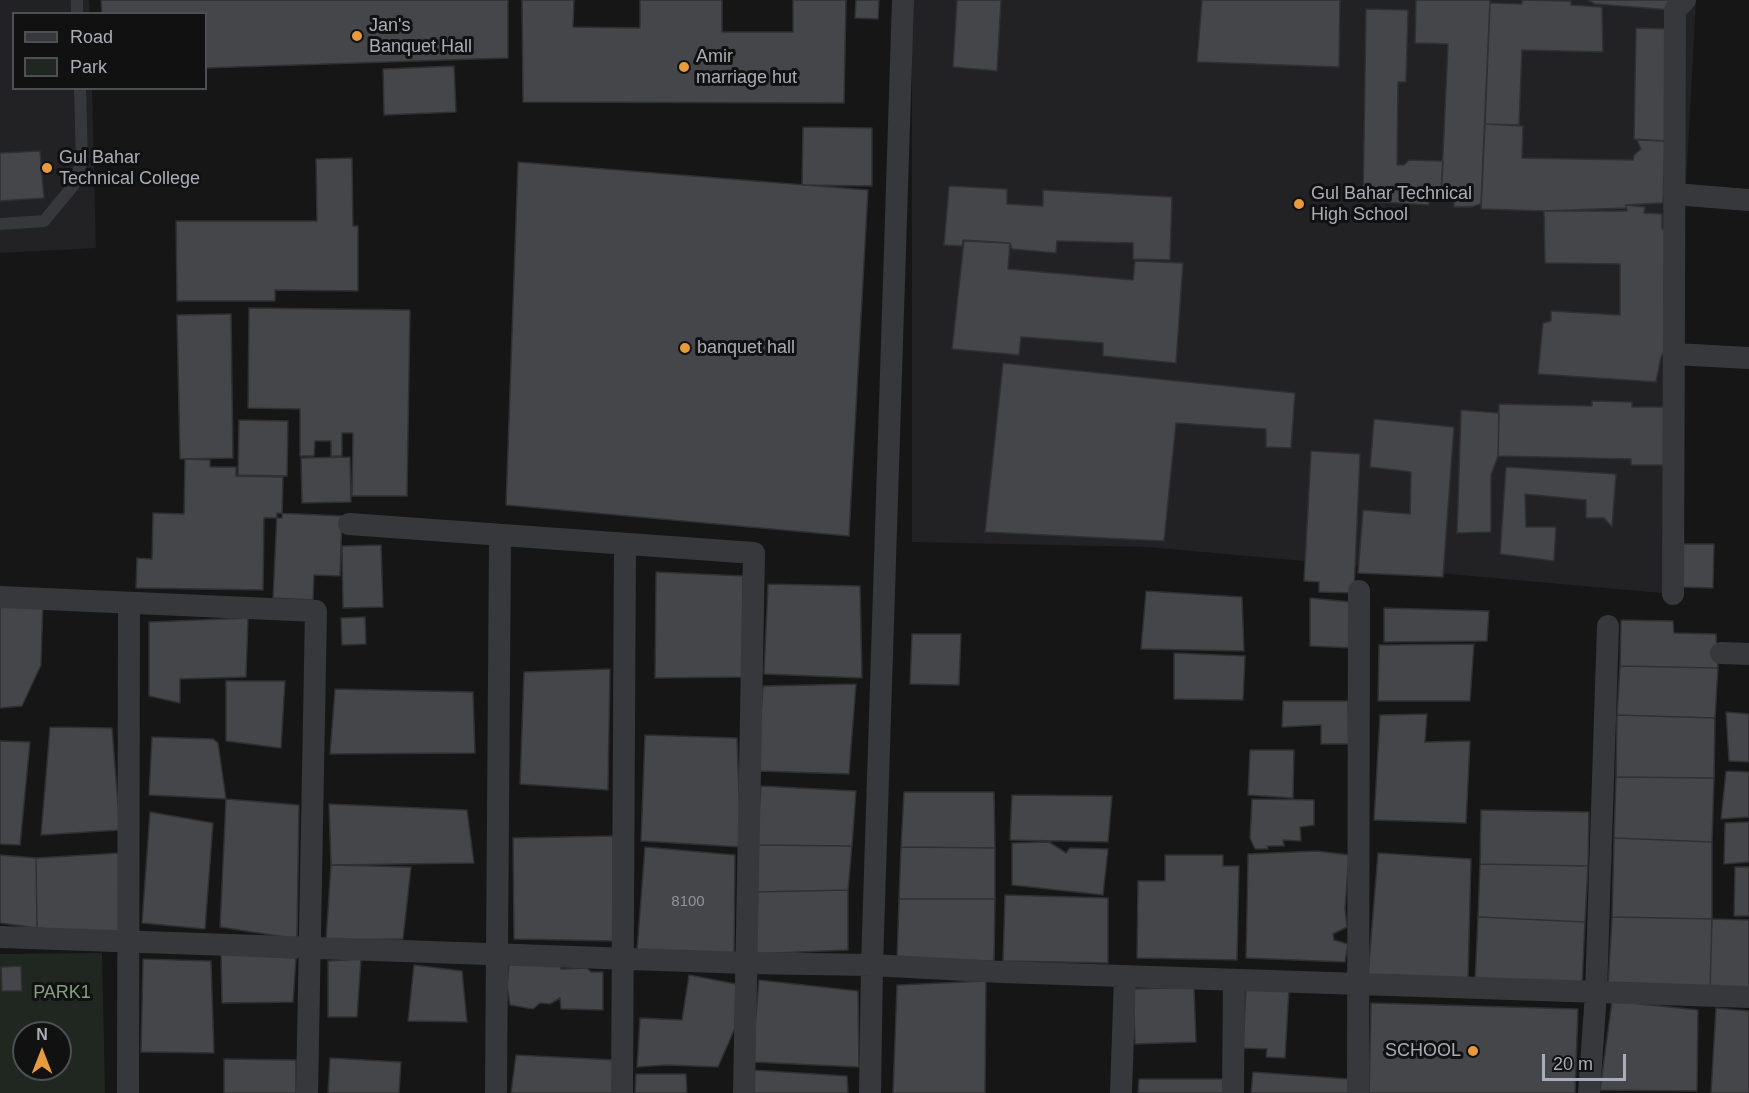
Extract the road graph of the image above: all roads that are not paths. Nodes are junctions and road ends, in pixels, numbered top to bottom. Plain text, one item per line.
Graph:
1 (903, 0) edge
2 (1685, 0) edge
3 (80, 90) edge
4 (1674, 194) junction
5 (1749, 200) edge
6 (0, 224) edge
7 (1674, 354) junction
8 (1749, 358) edge
9 (350, 525) dead end
10 (500, 537) junction
11 (625, 545) junction
12 (1359, 591) dead end
13 (1673, 594) dead end
14 (0, 597) edge
15 (129, 603) junction
16 (1608, 626) dead end
17 (1721, 653) dead end
18 (1749, 654) edge
19 (0, 938) edge
20 (128, 942) junction
21 (309, 948) junction
22 (497, 954) junction
23 (622, 959) junction
24 (746, 963) junction
25 (872, 965) junction
26 (1125, 976) junction
27 (1234, 980) junction
28 (1359, 984) junction
29 (1596, 993) junction
30 (1749, 997) edge
31 (128, 1093) edge
32 (307, 1093) edge
33 (496, 1093) edge
34 (622, 1093) edge
35 (744, 1093) edge
36 (870, 1093) edge
37 (1121, 1093) edge
38 (1233, 1093) edge
39 (1358, 1093) edge
40 (1589, 1093) edge

1 - 25 street
2 - 4 street
3 - 6 lane
4 - 5 street
4 - 7 street
7 - 8 street
7 - 13 street
9 - 10 street
10 - 11 street
10 - 22 street
11 - 23 street
11 - 24 street
12 - 28 street
14 - 15 street
15 - 20 street
15 - 21 street
16 - 29 street
17 - 18 street
19 - 20 street
20 - 21 street
20 - 31 street
21 - 22 street
21 - 32 street
22 - 23 street
22 - 33 street
23 - 24 street
23 - 34 street
24 - 25 street
24 - 35 street
25 - 26 street
25 - 36 street
26 - 27 street
26 - 37 street
27 - 28 street
27 - 38 street
28 - 29 street
28 - 39 street
29 - 30 street
29 - 40 street

